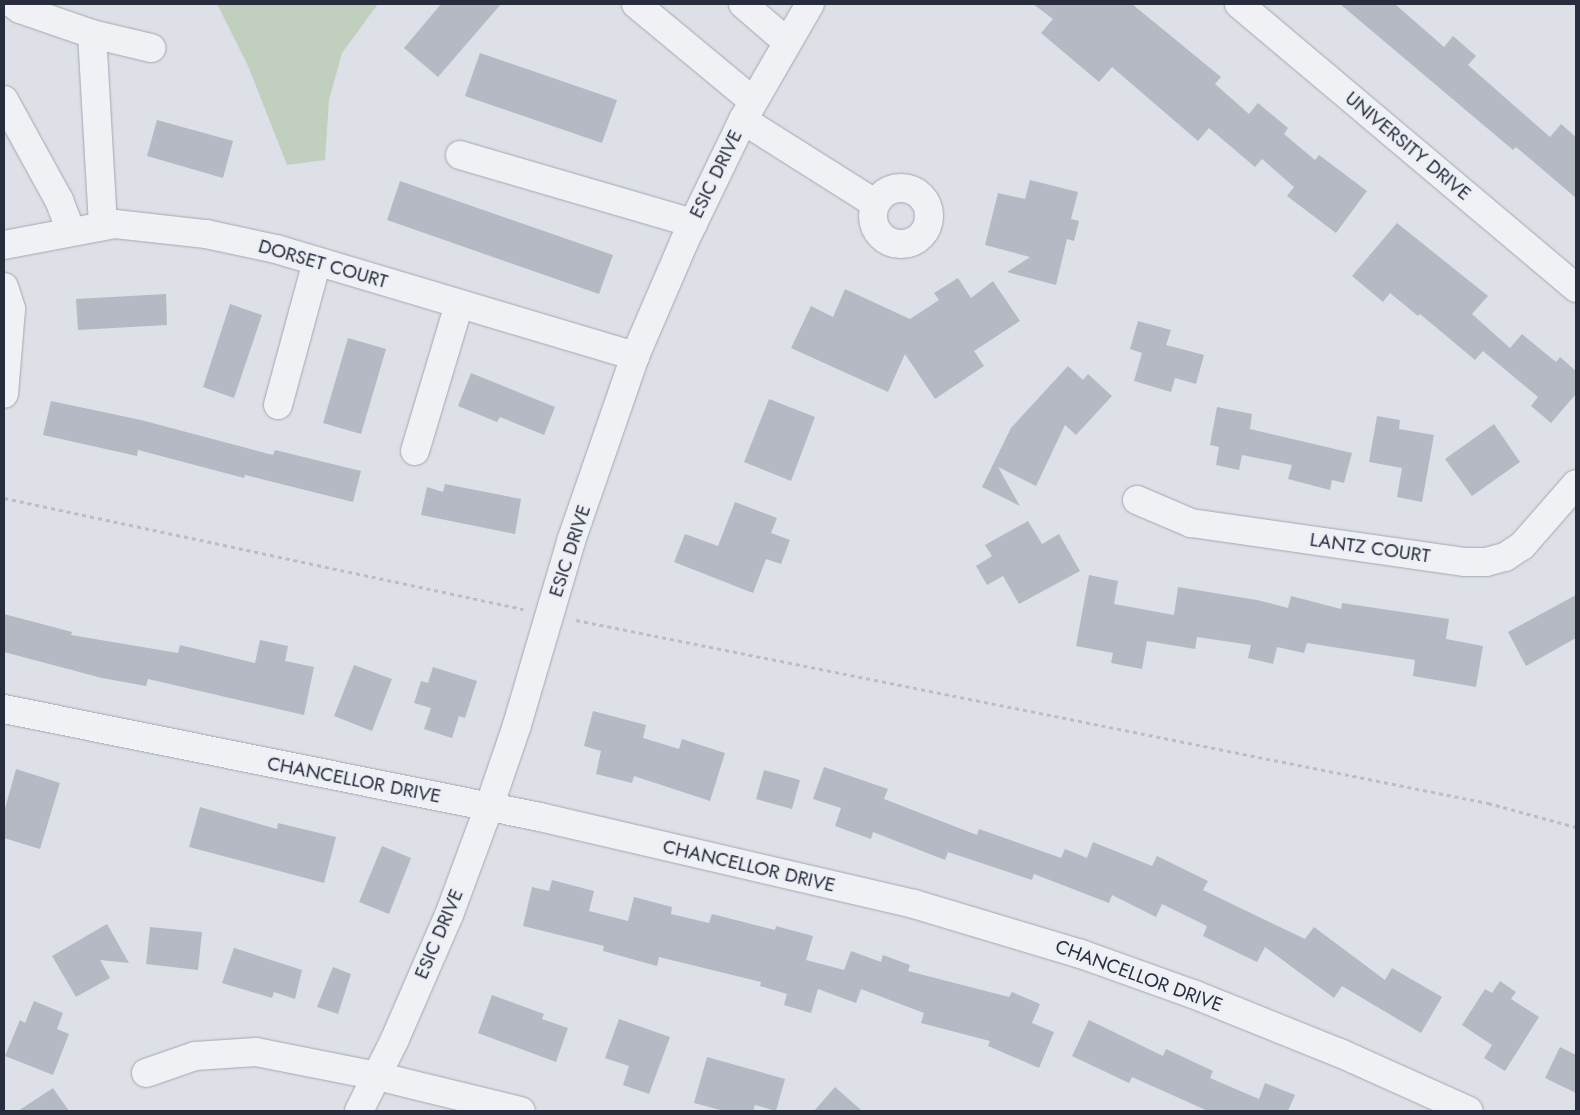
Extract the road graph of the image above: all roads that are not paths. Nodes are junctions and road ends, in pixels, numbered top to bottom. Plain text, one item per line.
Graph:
1 (13, 4) edge
2 (636, 4) edge
3 (743, 4) edge
4 (810, 4) edge
5 (1239, 4) edge
6 (92, 34) junction
7 (787, 42) junction
8 (151, 48) dead end
9 (4, 100) edge
10 (748, 111) junction
11 (460, 154) dead end
12 (876, 204) dead end
13 (693, 223) junction
14 (103, 226) junction
15 (71, 231) junction
16 (4, 245) edge
17 (317, 261) junction
18 (4, 287) edge
19 (1576, 288) edge
20 (459, 304) junction
21 (635, 356) junction
22 (4, 394) edge
23 (278, 405) dead end
24 (416, 451) dead end
25 (1576, 484) edge
26 (1137, 500) dead end
27 (4, 708) edge
28 (489, 807) junction
29 (146, 1074) dead end
30 (377, 1076) junction
31 (359, 1111) edge
32 (521, 1111) edge
33 (1469, 1111) edge

1 - 6 street
2 - 10 street
3 - 7 street
4 - 7 street, ESIC DRIVE
5 - 19 street, UNIVERSITY DRIVE
6 - 8 street
6 - 14 street
7 - 10 street, ESIC DRIVE
9 - 15 street
10 - 12 street
10 - 13 street, ESIC DRIVE
11 - 13 street
13 - 21 street, ESIC DRIVE
14 - 15 street, DORSET COURT
14 - 17 street, DORSET COURT
15 - 16 street, DORSET COURT
17 - 20 street, DORSET COURT
17 - 23 street
18 - 22 street
20 - 21 street, DORSET COURT
20 - 24 street
21 - 28 street, ESIC DRIVE
25 - 26 street, LANTZ COURT
27 - 28 street, CHANCELLOR DRIVE
28 - 30 street, ESIC DRIVE
28 - 33 street, CHANCELLOR DRIVE
29 - 30 street
30 - 31 street, ESIC DRIVE
30 - 32 street

